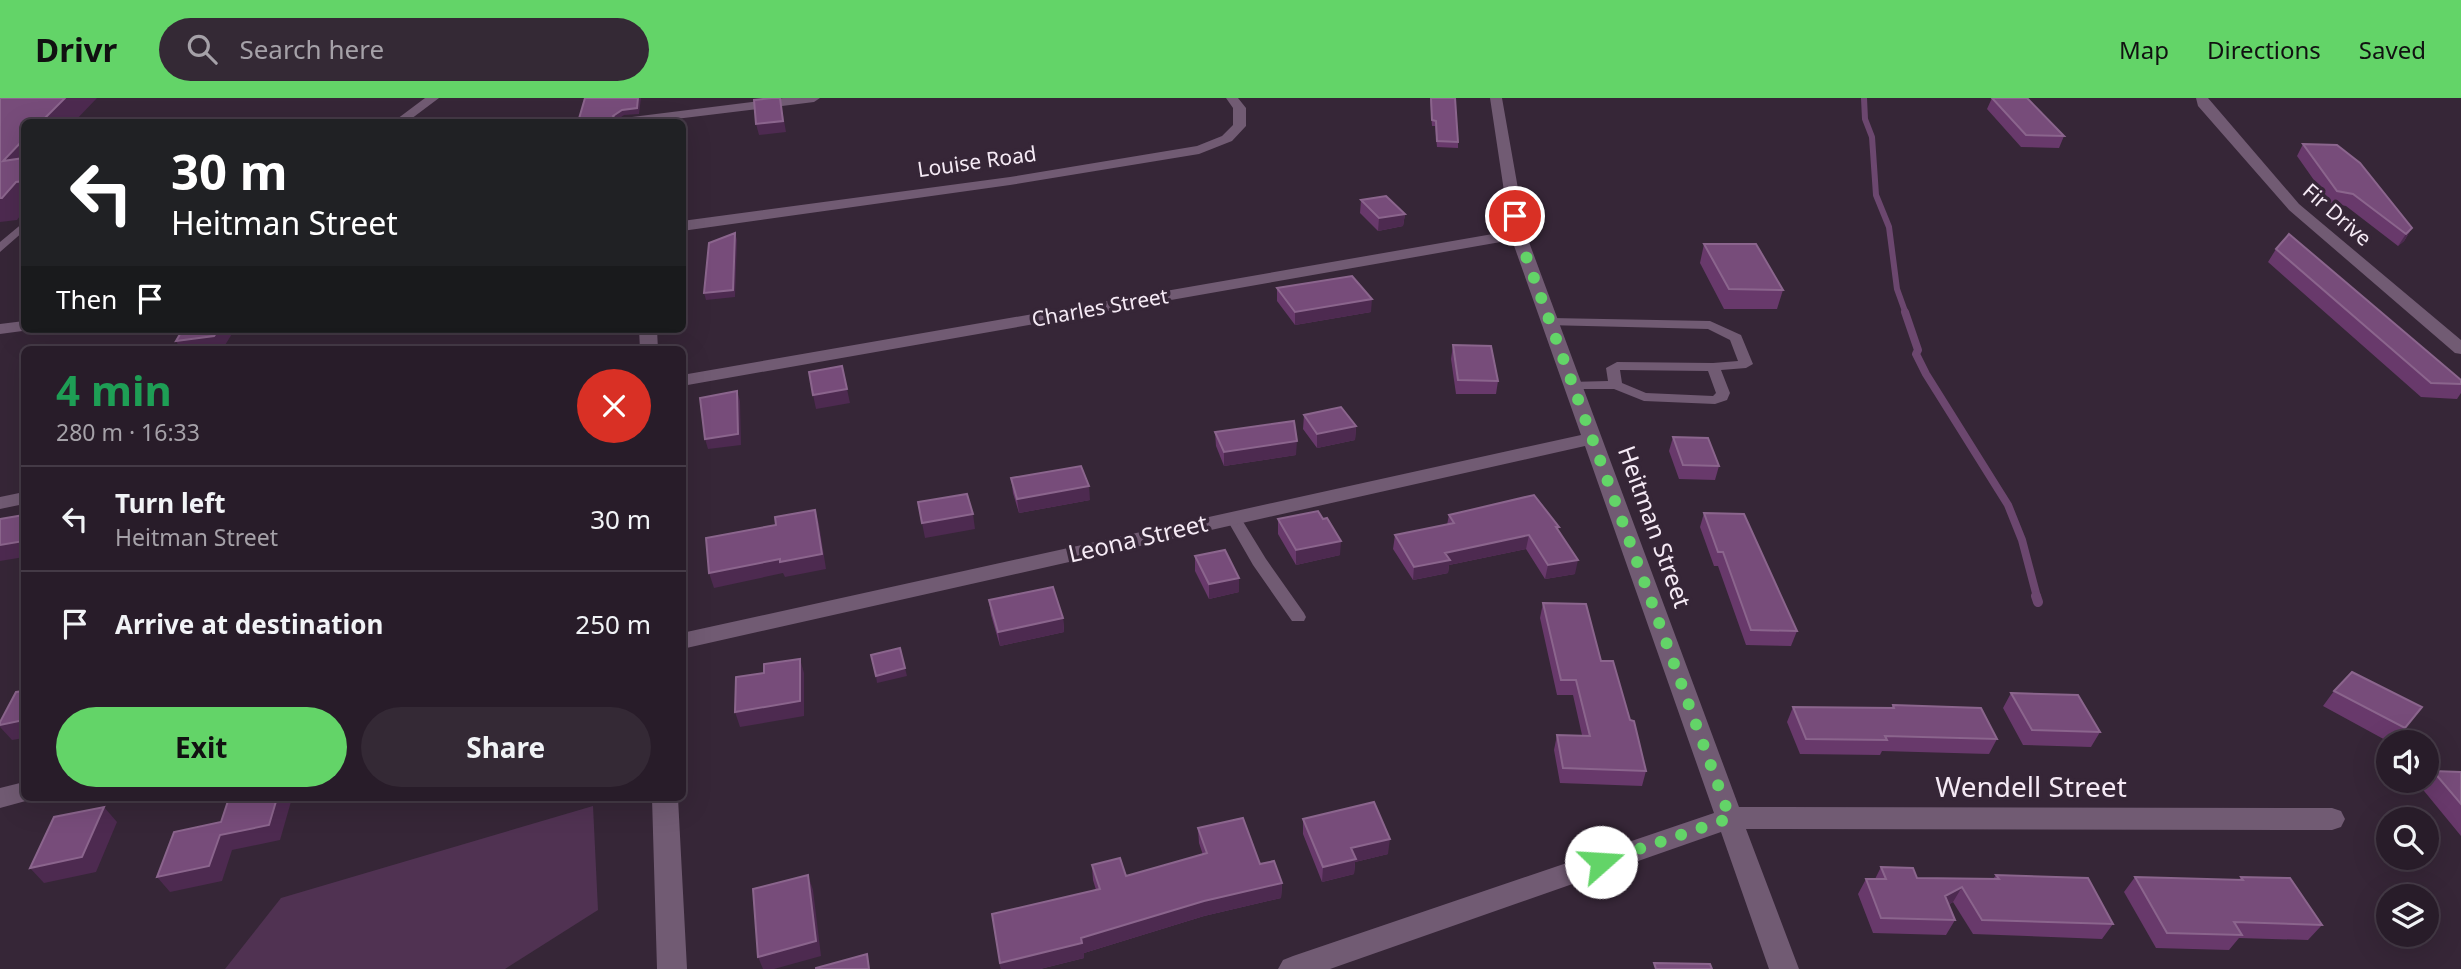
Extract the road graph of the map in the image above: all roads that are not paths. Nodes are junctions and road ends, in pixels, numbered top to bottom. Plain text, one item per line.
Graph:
1 (433, 98) edge
2 (814, 98) edge
3 (1232, 98) edge
4 (1496, 98) edge
5 (2202, 98) edge
6 (403, 119) edge
7 (648, 119) edge
8 (686, 225) edge
9 (21, 228) edge
10 (1518, 234) junction
11 (0, 248) edge
12 (1551, 322) junction
13 (21, 326) edge
14 (0, 329) edge
15 (2461, 349) edge
16 (1713, 367) junction
17 (686, 381) edge
18 (1574, 385) junction
19 (1616, 385) junction
20 (1594, 438) junction
21 (21, 499) edge
22 (0, 503) edge
23 (1234, 518) junction
24 (1298, 617) dead end
25 (686, 640) edge
26 (21, 793) edge
27 (0, 798) edge
28 (665, 801) edge
29 (1730, 818) junction
30 (2332, 819) dead end
31 (672, 969) edge
32 (1293, 969) edge
33 (1784, 969) edge

1 - 6 street
2 - 7 street
3 - 8 street, Louise Road
4 - 10 street, Heitman Street
5 - 15 street, Fir Drive
9 - 11 lane
10 - 12 street, Heitman Street
10 - 17 street, Charles Street
12 - 16 lane
12 - 18 street, Heitman Street
13 - 14 street
16 - 19 lane
16 - 19 lane
18 - 19 lane
18 - 20 street, Heitman Street
20 - 23 street, Leona Street
20 - 29 street, Heitman Street
21 - 22 street
23 - 24 lane
23 - 25 street, Leona Street
26 - 27 street
28 - 31 street
29 - 30 street, Wendell Street
29 - 32 street, Wendell Street
29 - 33 street, Heitman Street

